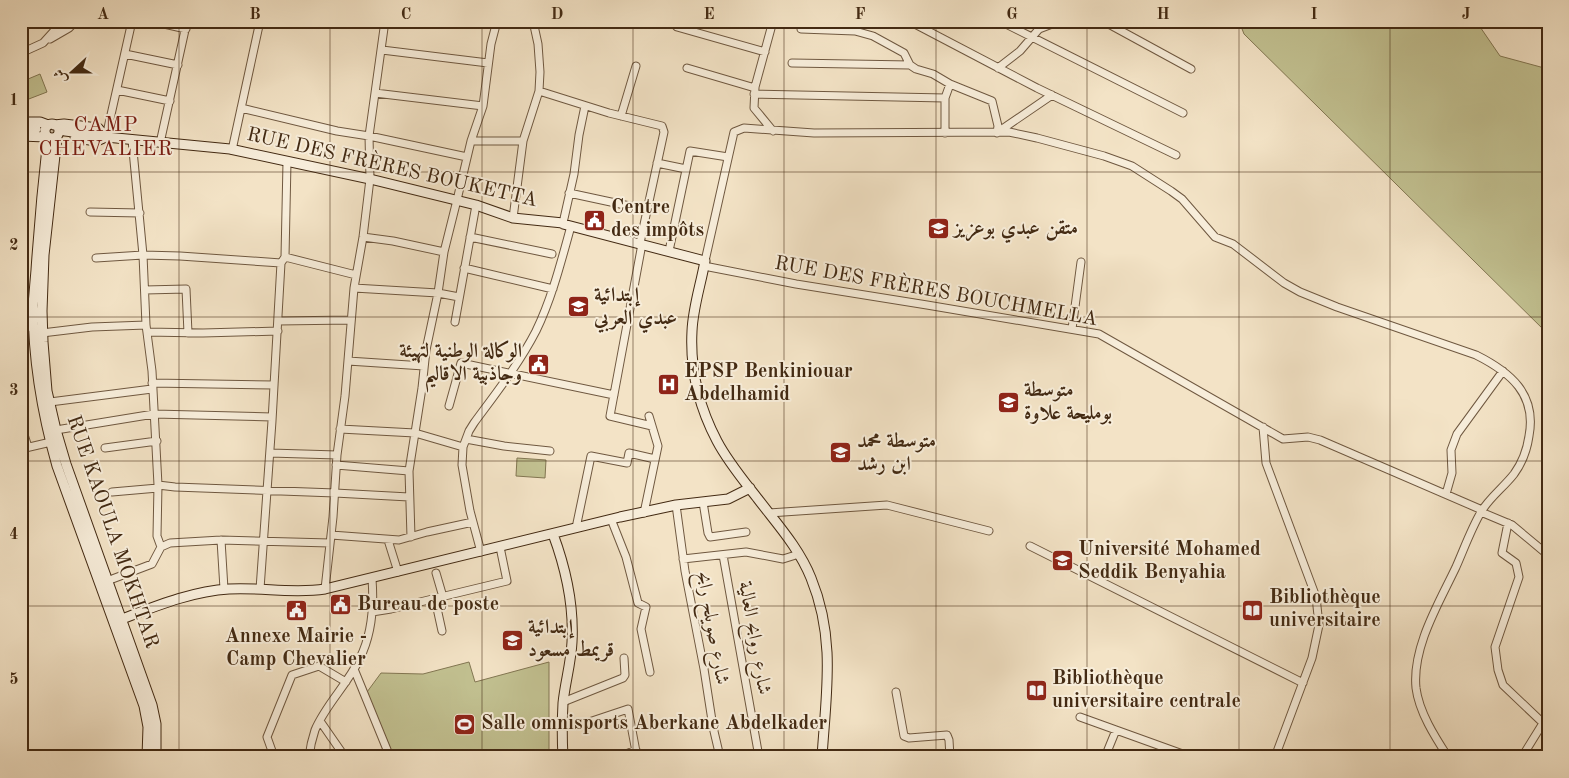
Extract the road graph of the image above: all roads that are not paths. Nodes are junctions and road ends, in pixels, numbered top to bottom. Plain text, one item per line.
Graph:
1 (63, 21) edge
2 (76, 21) edge
3 (151, 21) edge
4 (260, 21) edge
5 (385, 21) edge
6 (497, 21) edge
7 (533, 21) edge
8 (671, 21) edge
9 (773, 21) edge
10 (909, 21) edge
11 (1000, 21) edge
12 (1060, 21) edge
13 (1103, 21) edge
14 (130, 22) edge
15 (186, 25) edge
16 (802, 30) dead end
17 (1031, 37) junction
18 (43, 43) junction
19 (382, 50) junction
20 (765, 52) junction
21 (21, 53) edge
22 (125, 54) junction
23 (488, 63) junction
24 (792, 63) dead end
25 (178, 65) junction
26 (910, 65) junction
27 (636, 66) dead end
28 (687, 68) dead end
29 (998, 68) junction
30 (1192, 69) dead end
31 (950, 84) junction
32 (117, 90) junction
33 (539, 91) junction
34 (754, 91) junction
35 (375, 94) junction
36 (1052, 95) junction
37 (945, 98) junction
38 (170, 101) junction
39 (483, 106) junction
40 (585, 106) junction
41 (241, 108) junction
42 (1183, 112) dead end
43 (621, 116) junction
44 (21, 122) edge
45 (51, 125) junction
46 (21, 129) edge
47 (36, 129) tunnel mouth
48 (773, 130) junction
49 (945, 133) junction
50 (997, 133) junction
51 (55, 135) junction
52 (21, 136) edge
53 (369, 136) junction
54 (106, 137) junction
55 (132, 140) junction
56 (471, 141) junction
57 (523, 141) junction
58 (160, 143) junction
59 (232, 150) junction
60 (1176, 155) dead end
61 (467, 157) junction
62 (728, 157) junction
63 (287, 162) junction
64 (657, 163) junction
65 (686, 169) junction
66 (370, 179) junction
67 (569, 193) junction
68 (457, 200) junction
69 (476, 205) junction
70 (648, 210) junction
71 (90, 212) dead end
72 (140, 212) junction
73 (513, 218) junction
74 (567, 225) junction
75 (363, 237) junction
76 (470, 237) junction
77 (641, 244) junction
78 (669, 251) junction
79 (444, 252) junction
80 (552, 254) dead end
81 (143, 255) junction
82 (96, 258) dead end
83 (283, 260) junction
84 (1081, 262) dead end
85 (705, 264) junction
86 (464, 268) junction
87 (356, 275) junction
88 (354, 288) junction
89 (553, 289) junction
90 (145, 290) junction
91 (438, 293) junction
92 (459, 297) junction
93 (351, 320) junction
94 (278, 321) junction
95 (455, 322) dead end
96 (34, 326) junction
97 (147, 328) junction
98 (21, 329) edge
99 (1072, 330) junction
100 (278, 331) junction
101 (42, 333) junction
102 (188, 333) junction
103 (348, 361) junction
104 (424, 366) junction
105 (1504, 370) junction
106 (511, 373) junction
107 (274, 385) junction
108 (152, 386) junction
109 (614, 395) junction
110 (50, 402) junction
111 (450, 406) dead end
112 (154, 414) junction
113 (649, 416) dead end
114 (272, 417) junction
115 (21, 425) edge
116 (652, 426) junction
117 (1263, 427) junction
118 (340, 429) junction
119 (56, 430) junction
120 (415, 433) junction
121 (466, 439) junction
122 (157, 441) junction
123 (51, 442) junction
124 (464, 447) junction
125 (25, 448) edge
126 (105, 448) dead end
127 (550, 451) dead end
128 (270, 453) junction
129 (337, 455) junction
130 (655, 459) junction
131 (336, 465) junction
132 (409, 471) junction
133 (158, 486) junction
134 (750, 488) junction
135 (268, 491) junction
136 (112, 492) dead end
137 (335, 493) junction
138 (1446, 494) junction
139 (409, 497) junction
140 (703, 502) junction
141 (676, 505) junction
142 (1481, 511) junction
143 (644, 513) junction
144 (769, 513) junction
145 (611, 519) junction
146 (473, 522) junction
147 (1508, 524) junction
148 (576, 528) junction
149 (989, 531) dead end
150 (746, 532) dead end
151 (553, 534) junction
152 (331, 535) junction
153 (411, 537) junction
154 (221, 540) junction
155 (388, 540) junction
156 (264, 541) junction
157 (330, 543) junction
158 (1030, 546) dead end
159 (160, 547) junction
160 (500, 547) junction
161 (481, 552) junction
162 (799, 554) junction
163 (723, 555) junction
164 (1548, 555) edge
165 (683, 559) junction
166 (398, 572) junction
167 (436, 573) dead end
168 (372, 578) junction
169 (107, 581) junction
170 (224, 589) junction
171 (260, 589) junction
172 (325, 589) junction
173 (443, 597) junction
174 (435, 599) junction
175 (372, 612) junction
176 (118, 620) junction
177 (442, 631) dead end
178 (624, 658) dead end
179 (354, 669) junction
180 (650, 672) dead end
181 (346, 682) junction
182 (1303, 683) junction
183 (896, 692) dead end
184 (563, 702) junction
185 (1080, 717) dead end
186 (320, 721) junction
187 (580, 725) dead end
188 (1116, 730) junction
189 (636, 753) edge
190 (387, 756) edge
191 (148, 757) edge
192 (156, 757) edge
193 (277, 757) edge
194 (309, 757) edge
195 (345, 757) edge
196 (563, 757) edge
197 (619, 757) edge
198 (720, 757) edge
199 (759, 757) edge
200 (822, 757) edge
201 (950, 757) edge
202 (1106, 757) edge
203 (1191, 757) edge
204 (1275, 757) edge
205 (1448, 757) edge
206 (1522, 757) edge

1 - 18 street
2 - 18 street
3 - 15 street
4 - 41 street
5 - 19 street
6 - 23 street
7 - 33 street
8 - 20 street
9 - 20 street
10 - 29 street
11 - 17 street
12 - 17 street
13 - 30 street
14 - 22 street
15 - 25 street
16 - 26 street
17 - 29 street
17 - 42 street
18 - 21 street
19 - 23 street
19 - 35 street
20 - 34 street
22 - 25 street
22 - 32 street
23 - 39 street
24 - 26 street
25 - 38 street
26 - 31 street
27 - 43 street
28 - 34 street
29 - 36 street
31 - 37 street
31 - 50 street
32 - 38 street
32 - 54 street
33 - 40 street
33 - 57 street
34 - 37 street
34 - 48 street
35 - 39 street
35 - 53 street
36 - 50 street
36 - 60 street
37 - 49 street
38 - 58 street
39 - 56 street
40 - 43 street
40 - 67 street
41 - 53 street
41 - 59 street
43 - 64 street
44 - 45 main road
45 - 51 main road
45 - 54 main road
46 - 47 main road
48 - 49 street
48 - 62 street
49 - 50 street
50 - 105 street
51 - 52 main road, RUE DES FRÈRES BOUKETTA
51 - 54 main road, RUE DES FRÈRES BOUKETTA
51 - 96 main road, RUE KAOULA MOKHTAR
51 - 101 main road, RUE KAOULA MOKHTAR
53 - 61 street
53 - 66 street
54 - 55 main road, RUE DES FRÈRES BOUKETTA
55 - 58 main road, RUE DES FRÈRES BOUKETTA
55 - 72 street
56 - 57 street
56 - 61 street
57 - 73 street
58 - 59 main road, RUE DES FRÈRES BOUKETTA
59 - 63 main road, RUE DES FRÈRES BOUKETTA
61 - 68 street
62 - 65 street
62 - 85 street
63 - 66 main road, RUE DES FRÈRES BOUKETTA
63 - 83 street
64 - 65 street
64 - 70 street
65 - 78 street
66 - 68 main road, RUE DES FRÈRES BOUKETTA
66 - 75 street
67 - 70 street
67 - 74 street
68 - 69 main road, RUE DES FRÈRES BOUKETTA
68 - 79 street
69 - 73 main road, RUE DES FRÈRES BOUKETTA
69 - 76 street
70 - 77 street
71 - 72 street
72 - 81 street
73 - 74 main road, RUE DES FRÈRES BOUKETTA
74 - 77 main road, RUE DES FRÈRES BOUKETTA
74 - 89 street
75 - 79 street
75 - 87 street
76 - 80 street
76 - 86 street
77 - 78 main road, RUE DES FRÈRES BOUKETTA
77 - 109 street
78 - 85 main road, RUE DES FRÈRES BOUKETTA
79 - 91 street
81 - 82 street
81 - 83 street
81 - 90 street
83 - 87 street
83 - 94 street
84 - 99 street
85 - 99 street, RUE DES FRÈRES BOUCHMELLA
85 - 134 main road
86 - 89 street
86 - 92 street
87 - 88 street
88 - 91 street
88 - 93 street
89 - 106 street
90 - 97 street
90 - 102 street
91 - 92 street
91 - 104 street
92 - 95 street
93 - 94 street
93 - 103 street
94 - 100 street
96 - 98 street
96 - 123 main road, RUE KAOULA MOKHTAR
97 - 101 street
97 - 102 street
97 - 108 street
99 - 117 street, RUE DES FRÈRES BOUCHMELLA
100 - 102 street
100 - 107 street
101 - 110 main road, RUE KAOULA MOKHTAR
103 - 104 street
103 - 118 street
104 - 120 street
105 - 138 street
105 - 142 street
106 - 109 street
106 - 111 street
106 - 121 street
107 - 108 street
107 - 114 street
108 - 110 street
108 - 112 street
109 - 116 street
110 - 119 main road, RUE KAOULA MOKHTAR
112 - 114 street
112 - 119 street
112 - 122 street
113 - 116 street
114 - 128 street
115 - 125 street
116 - 130 street
117 - 138 street, RUE DES FRÈRES BOUCHMELLA
117 - 182 street
118 - 120 street
118 - 129 street
119 - 169 main road, RUE KAOULA MOKHTAR
120 - 124 street
120 - 132 street
121 - 124 street
121 - 127 street
122 - 126 street
122 - 133 street
123 - 125 street
123 - 176 main road, RUE KAOULA MOKHTAR
124 - 146 street
128 - 129 street
128 - 135 street
129 - 131 street
130 - 143 street
130 - 148 street
131 - 132 street
131 - 137 street
132 - 139 street
133 - 135 street
133 - 136 street
133 - 159 street
134 - 140 main road
134 - 144 main road
135 - 137 street
135 - 156 street
137 - 139 street
137 - 152 street
138 - 142 street, RUE DES FRÈRES BOUCHMELLA
139 - 153 street
140 - 141 main road
140 - 150 street
141 - 143 main road
141 - 165 street, شارع صويلح رابح
142 - 147 street, RUE DES FRÈRES BOUCHMELLA
142 - 205 street
143 - 145 main road
144 - 149 street
144 - 162 main road
145 - 148 main road
145 - 180 street
146 - 153 street
146 - 161 street
147 - 164 street, RUE DES FRÈRES BOUCHMELLA
147 - 206 street
148 - 151 main road
151 - 160 main road
151 - 184 main road
152 - 155 street
152 - 157 street
153 - 155 street
154 - 156 street
154 - 159 street
154 - 170 street
155 - 166 street
156 - 157 street
156 - 171 street
157 - 172 street
158 - 182 street
159 - 169 street
160 - 161 main road
160 - 173 street
161 - 166 main road
162 - 163 street
162 - 200 main road
163 - 165 street
163 - 199 street, شارع روابح العالية
165 - 198 street, شارع صويلح رابح
166 - 168 main road
167 - 173 street
168 - 172 main road
168 - 175 street
169 - 176 main road, RUE KAOULA MOKHTAR
170 - 171 main road
170 - 176 main road
171 - 172 main road
173 - 174 street
174 - 175 street
174 - 177 street
175 - 179 street
176 - 191 main road, RUE KAOULA MOKHTAR
176 - 192 main road, RUE KAOULA MOKHTAR
178 - 184 street
179 - 181 street
179 - 190 street
181 - 186 street
181 - 193 street
182 - 204 street
183 - 201 street
184 - 196 main road
185 - 188 street
186 - 194 street
186 - 195 street
187 - 189 street
188 - 202 street
188 - 203 street
189 - 197 street

